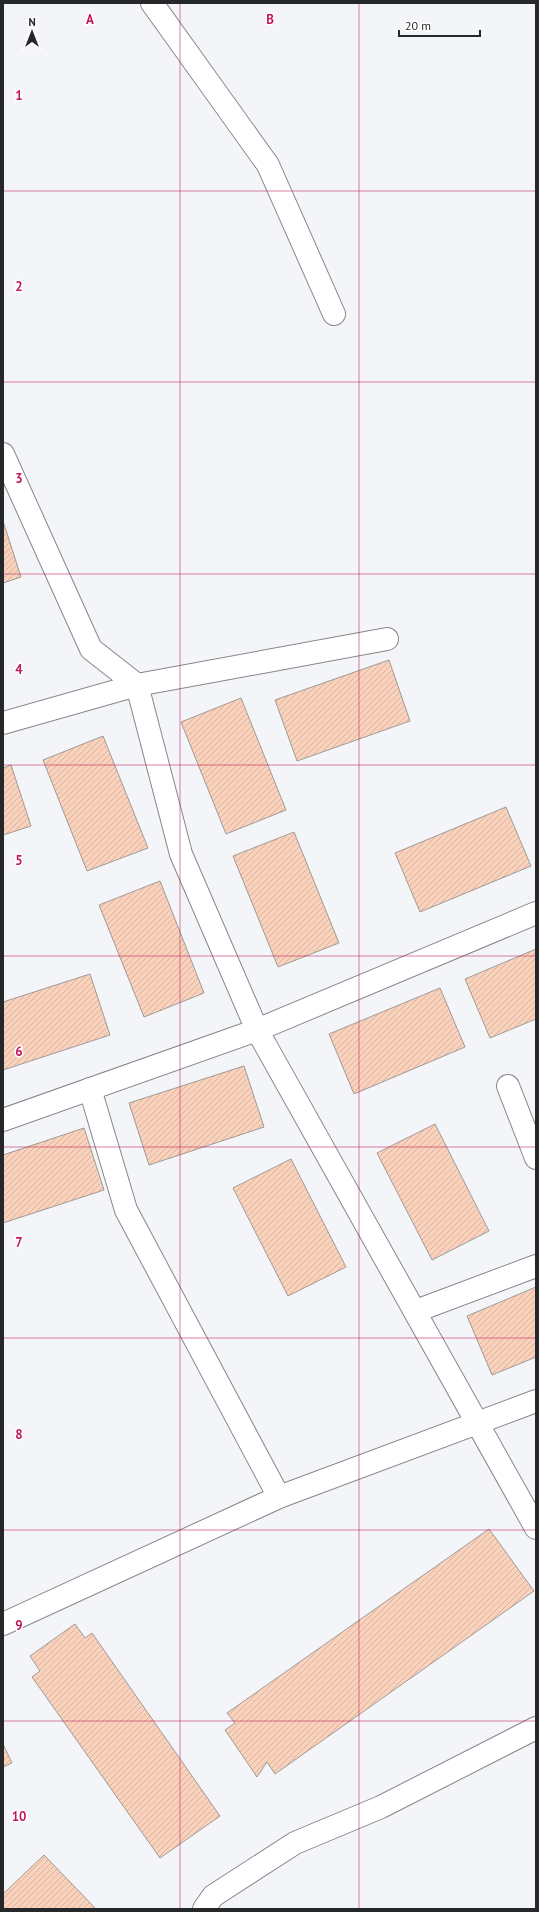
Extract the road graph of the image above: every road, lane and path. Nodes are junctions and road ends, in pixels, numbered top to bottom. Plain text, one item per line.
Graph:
1 (152, 3) edge
2 (334, 314) dead end
3 (3, 454) edge
4 (387, 639) dead end
5 (137, 685) junction
6 (3, 722) edge
7 (536, 913) edge
8 (257, 1030) junction
9 (508, 1086) dead end
10 (90, 1089) junction
11 (3, 1120) edge
12 (536, 1158) edge
13 (536, 1266) edge
14 (416, 1311) junction
15 (536, 1401) edge
16 (478, 1423) junction
17 (279, 1497) junction
18 (536, 1528) edge
19 (3, 1624) edge
20 (536, 1728) edge
21 (204, 1909) edge

1 - 2 street
3 - 5 street
4 - 5 street
5 - 6 street
5 - 8 street
7 - 8 street
8 - 10 street
8 - 14 street
9 - 12 street
10 - 11 street
10 - 17 street
13 - 14 street
14 - 16 street
15 - 16 street
16 - 17 street
16 - 18 street
17 - 19 street
20 - 21 street

